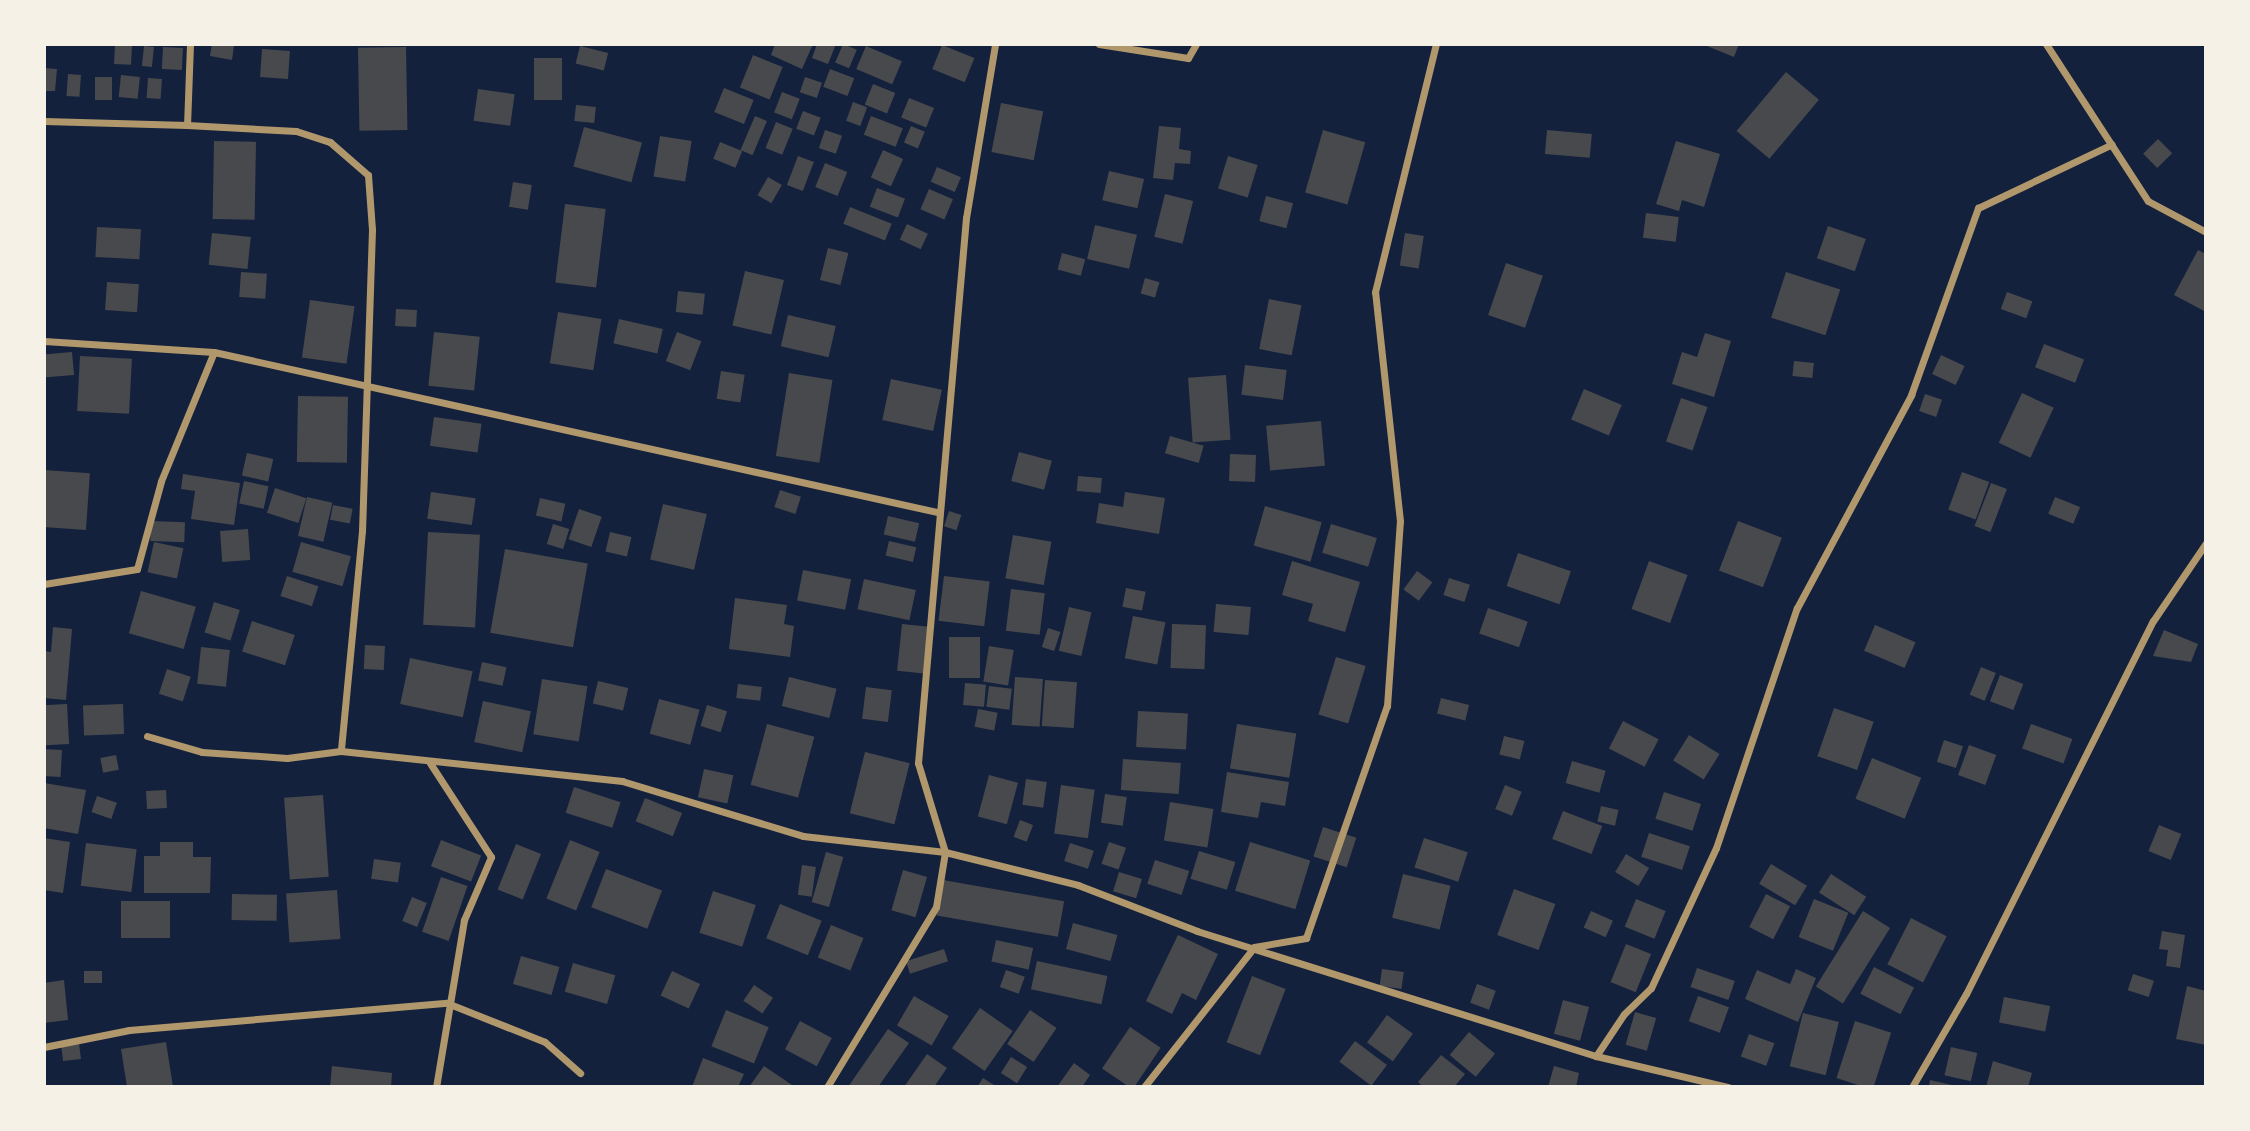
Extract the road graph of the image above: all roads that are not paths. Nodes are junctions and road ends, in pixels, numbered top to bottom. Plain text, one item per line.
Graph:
1 (190, 44) edge
2 (995, 44) edge
3 (1099, 44) edge
4 (1196, 44) edge
5 (1436, 44) edge
6 (2046, 44) edge
7 (44, 121) edge
8 (187, 125) junction
9 (2112, 145) junction
10 (2206, 232) edge
11 (44, 341) edge
12 (214, 352) junction
13 (368, 388) junction
14 (937, 512) junction
15 (2206, 543) edge
16 (44, 584) edge
17 (147, 736) dead end
18 (341, 751) junction
19 (430, 763) junction
20 (946, 852) junction
21 (1254, 947) junction
22 (447, 1003) junction
23 (44, 1047) edge
24 (1597, 1056) junction
25 (580, 1073) dead end
26 (436, 1087) edge
27 (827, 1087) edge
28 (1144, 1087) edge
29 (1728, 1087) edge
30 (1912, 1087) edge

1 - 8 street
2 - 14 street
3 - 4 street
5 - 21 street
6 - 9 street
7 - 8 street
8 - 13 street
9 - 10 street
9 - 24 street
11 - 12 street
12 - 13 street
12 - 16 street
13 - 14 street
13 - 18 street
14 - 20 street
15 - 30 street
17 - 18 street
18 - 19 street
19 - 20 street
19 - 22 street
20 - 21 street
20 - 27 street
21 - 24 street
21 - 28 street
22 - 23 street
22 - 25 street
22 - 26 street
24 - 29 street

